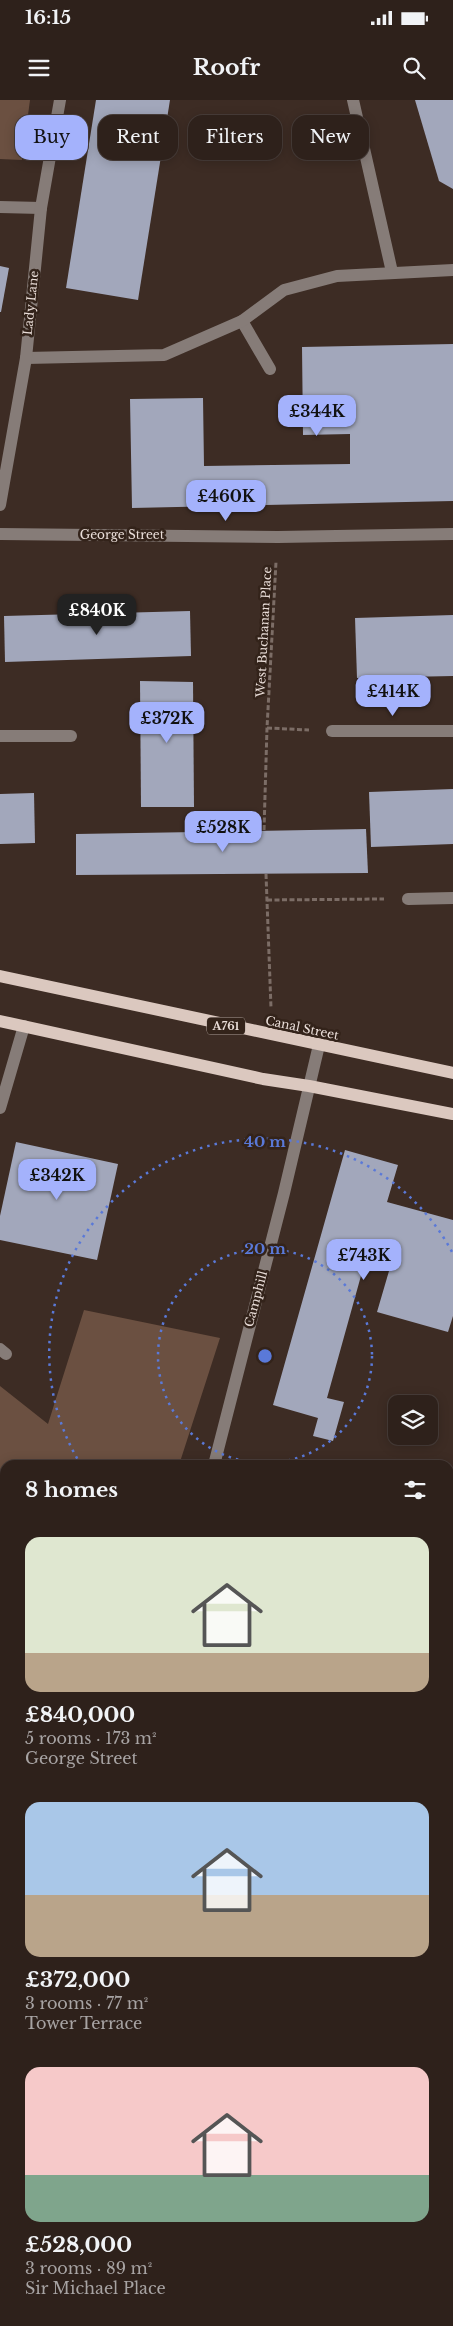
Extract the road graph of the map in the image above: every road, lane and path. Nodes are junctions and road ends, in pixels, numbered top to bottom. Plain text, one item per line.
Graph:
1 (60, 100) edge
2 (353, 100) edge
3 (0, 207) edge
4 (42, 208) junction
5 (453, 270) edge
6 (392, 272) junction
7 (242, 321) junction
8 (26, 358) junction
9 (270, 369) dead end
10 (0, 505) edge
11 (0, 534) edge
12 (453, 534) edge
13 (278, 537) junction
14 (267, 728) junction
15 (332, 731) joint
16 (453, 731) edge
17 (0, 736) edge
18 (72, 736) dead end
19 (264, 830) dead end
20 (266, 874) dead end
21 (453, 898) edge
22 (408, 899) joint
23 (267, 900) junction
24 (0, 976) edge
25 (0, 1021) edge
26 (24, 1026) junction
27 (271, 1036) junction
28 (318, 1045) junction
29 (453, 1073) edge
30 (309, 1086) junction
31 (0, 1108) edge
32 (453, 1114) edge
33 (215, 1460) edge

1 - 4 street, Lady Lane
2 - 6 street
3 - 4 street
4 - 8 street, Lady Lane
5 - 6 street
6 - 7 street
7 - 8 street
7 - 9 street
8 - 10 street, Lady Lane
11 - 13 street, George Street
12 - 13 street, George Street
13 - 14 path, West Buchanan Place
14 - 15 path
14 - 19 path, West Buchanan Place
15 - 16 street
17 - 18 street
20 - 23 path
21 - 22 street
22 - 23 path
23 - 27 path
24 - 27 main road, Canal Street / A761
25 - 26 main road
26 - 30 main road
26 - 31 street
27 - 28 main road, Canal Street / A761
28 - 29 main road, Canal Street / A761
28 - 30 street, Camphill
30 - 32 main road
30 - 33 street, Camphill

